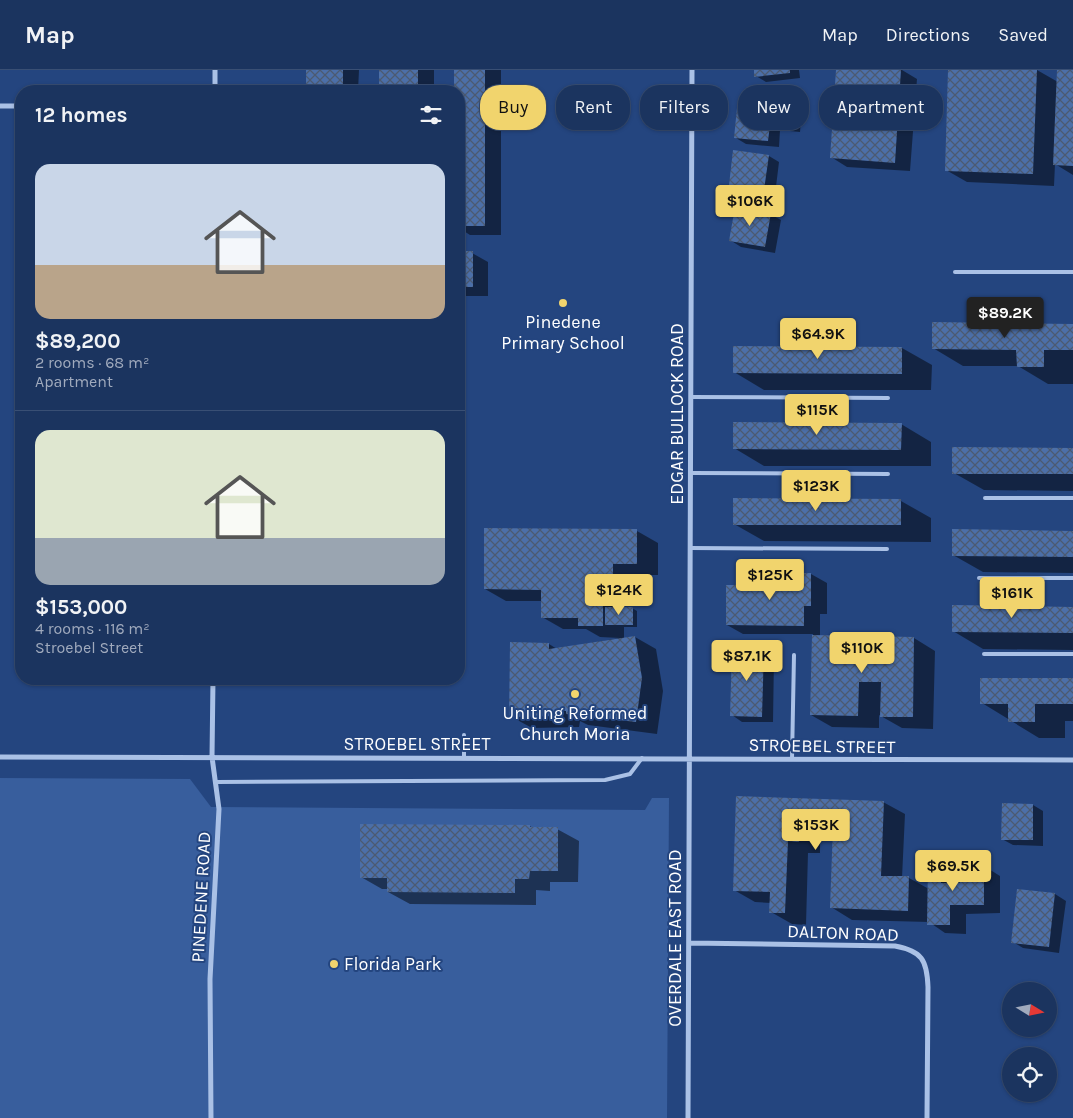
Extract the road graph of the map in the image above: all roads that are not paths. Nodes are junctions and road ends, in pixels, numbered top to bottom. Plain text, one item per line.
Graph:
1 (215, 70) edge
2 (692, 70) edge
3 (215, 85) edge
4 (0, 106) edge
5 (15, 106) edge
6 (955, 272) dead end
7 (1073, 272) edge
8 (691, 397) junction
9 (888, 398) dead end
10 (691, 473) junction
11 (888, 474) dead end
12 (985, 498) dead end
13 (1073, 498) edge
14 (690, 548) junction
15 (887, 549) dead end
16 (979, 578) dead end
17 (1073, 578) edge
18 (984, 654) dead end
19 (1073, 654) edge
20 (794, 655) dead end
21 (213, 685) edge
22 (464, 735) dead end
23 (0, 757) edge
24 (690, 757) junction
25 (212, 758) junction
26 (464, 758) junction
27 (642, 758) junction
28 (792, 759) junction
29 (1073, 760) edge
30 (216, 782) junction
31 (689, 943) junction
32 (211, 1118) edge
33 (688, 1118) edge
34 (927, 1118) edge

1 - 3 street
2 - 8 street, EDGAR BULLOCK ROAD
4 - 5 street
6 - 7 lane
8 - 9 lane
8 - 10 street, EDGAR BULLOCK ROAD
10 - 11 lane
10 - 14 street, EDGAR BULLOCK ROAD
12 - 13 lane
14 - 15 lane
14 - 24 street, EDGAR BULLOCK ROAD
16 - 17 lane
18 - 19 lane
20 - 28 lane
21 - 25 street, PINEDENE ROAD
22 - 26 lane
23 - 25 street, STROEBEL STREET
24 - 27 street, STROEBEL STREET
24 - 28 street, STROEBEL STREET
24 - 31 street, OVERDALE EAST ROAD
25 - 26 street, STROEBEL STREET
25 - 30 street, PINEDENE ROAD
26 - 27 street, STROEBEL STREET
27 - 30 lane
28 - 29 street, STROEBEL STREET
30 - 32 street, PINEDENE ROAD
31 - 33 street, OVERDALE EAST ROAD
31 - 34 street, DALTON ROAD

